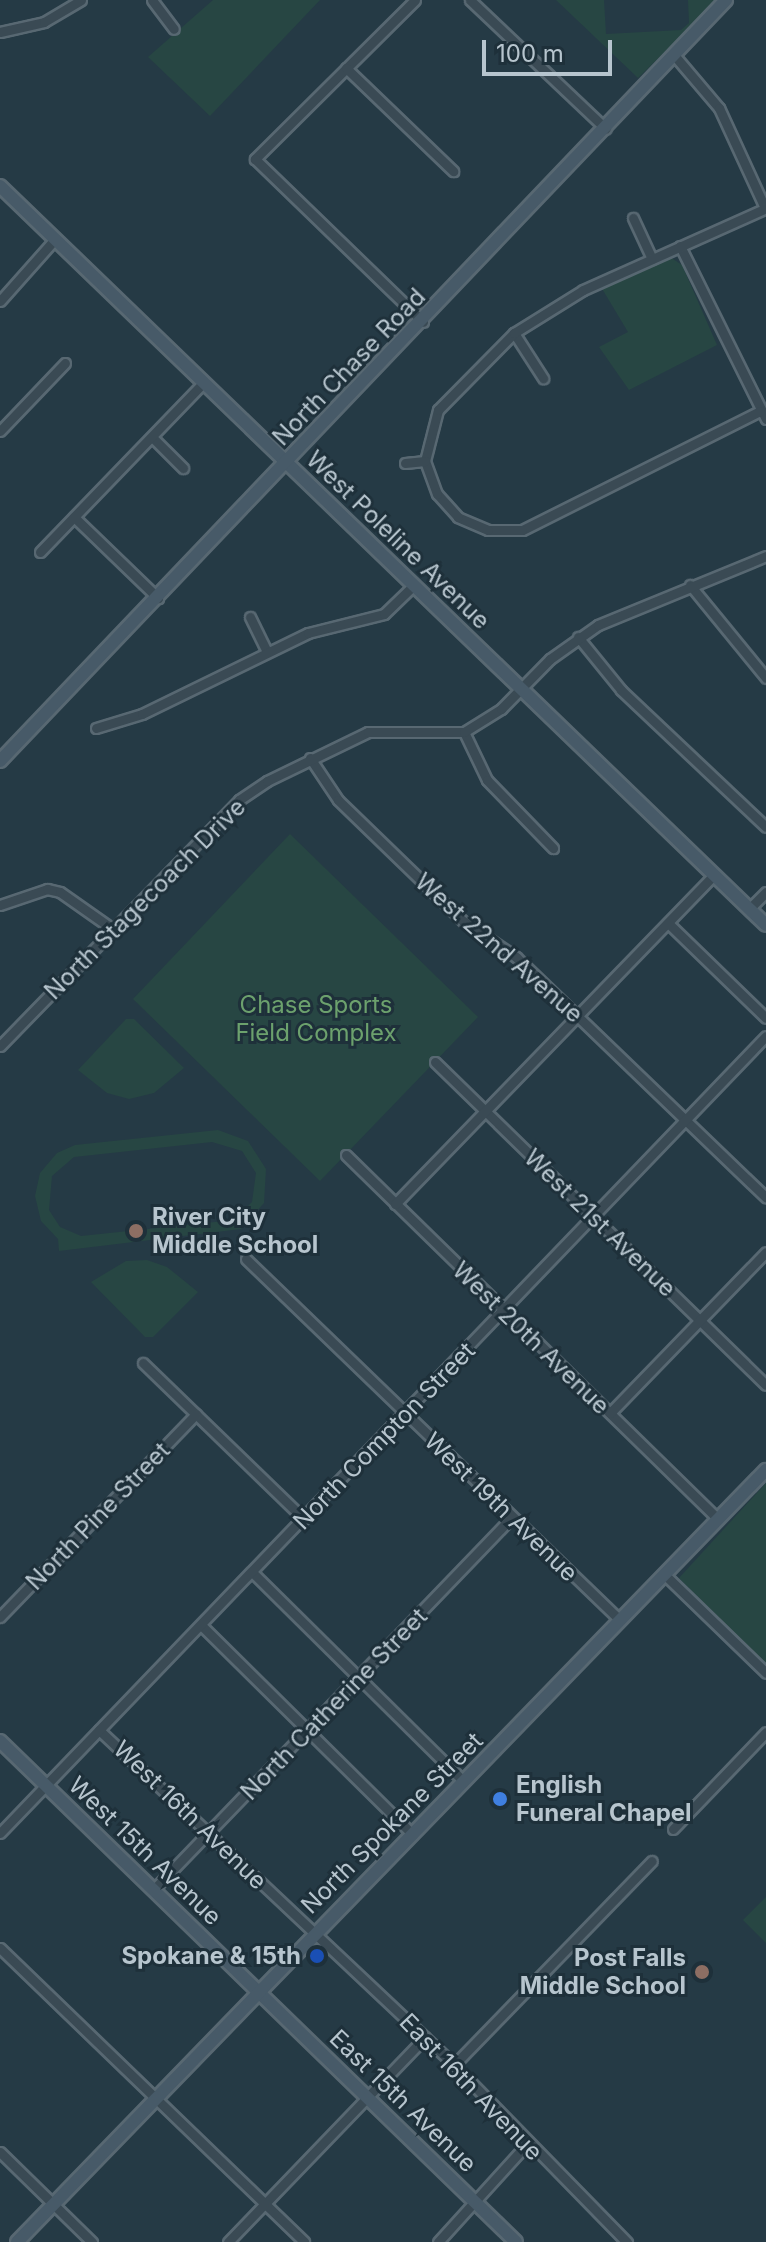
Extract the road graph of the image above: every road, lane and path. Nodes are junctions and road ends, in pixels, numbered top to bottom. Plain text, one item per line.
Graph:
1 (81, 0) edge
2 (152, 0) edge
3 (415, 0) edge
4 (470, 0) edge
5 (726, 0) edge
6 (174, 29) dead end
7 (0, 32) edge
8 (674, 55) junction
9 (346, 68) junction
10 (606, 129) junction
11 (453, 171) dead end
12 (0, 186) edge
13 (766, 208) edge
14 (633, 218) dead end
15 (55, 239) junction
16 (680, 246) junction
17 (652, 259) junction
18 (0, 301) edge
19 (423, 322) junction
20 (514, 333) junction
21 (65, 363) dead end
22 (543, 378) dead end
23 (203, 383) junction
24 (763, 415) edge
25 (0, 431) edge
26 (152, 437) junction
27 (425, 461) junction
28 (405, 463) dead end
29 (287, 464) junction
30 (183, 468) dead end
31 (74, 517) junction
32 (40, 552) dead end
33 (766, 556) edge
34 (414, 585) junction
35 (690, 585) junction
36 (158, 598) junction
37 (250, 617) dead end
38 (578, 637) junction
39 (267, 652) junction
40 (766, 678) edge
41 (521, 687) junction
42 (96, 728) dead end
43 (464, 732) junction
44 (310, 758) junction
45 (0, 761) edge
46 (766, 827) edge
47 (553, 848) dead end
48 (714, 875) junction
49 (766, 892) edge
50 (0, 905) edge
51 (749, 909) junction
52 (668, 923) junction
53 (766, 925) edge
54 (114, 930) junction
55 (578, 1017) junction
56 (766, 1018) edge
57 (766, 1036) edge
58 (0, 1046) edge
59 (435, 1062) dead end
60 (486, 1112) junction
61 (686, 1122) junction
62 (346, 1155) dead end
63 (766, 1198) edge
64 (395, 1204) junction
65 (594, 1217) junction
66 (766, 1252) edge
67 (246, 1259) dead end
68 (504, 1311) junction
69 (701, 1322) junction
70 (143, 1363) dead end
71 (766, 1385) edge
72 (610, 1413) junction
73 (196, 1414) junction
74 (405, 1414) junction
75 (766, 1470) edge
76 (512, 1517) junction
77 (304, 1519) junction
78 (718, 1519) junction
79 (252, 1572) junction
80 (664, 1574) junction
81 (0, 1617) edge
82 (620, 1620) junction
83 (201, 1625) junction
84 (766, 1673) edge
85 (358, 1679) junction
86 (99, 1730) junction
87 (308, 1732) junction
88 (766, 1732) edge
89 (0, 1741) edge
90 (464, 1782) junction
91 (46, 1785) junction
92 (673, 1829) dead end
93 (0, 1833) edge
94 (210, 1833) junction
95 (413, 1835) junction
96 (652, 1861) dead end
97 (154, 1889) junction
98 (315, 1934) junction
99 (0, 1948) edge
100 (260, 1992) junction
101 (425, 2037) junction
102 (454, 2065) junction
103 (368, 2098) junction
104 (156, 2099) junction
105 (526, 2145) junction
106 (0, 2152) edge
107 (476, 2202) junction
108 (53, 2204) junction
109 (265, 2204) junction
110 (17, 2242) edge
111 (92, 2242) edge
112 (228, 2242) edge
113 (304, 2242) edge
114 (438, 2242) edge
115 (516, 2242) edge
116 (627, 2242) edge

1 - 7 street
2 - 6 street
3 - 9 street
4 - 10 street
5 - 8 street, North Chase Road
8 - 10 street, North Chase Road
8 - 13 street
9 - 11 street
9 - 19 street
10 - 19 street, North Chase Road
12 - 15 street, West Poleline Avenue
13 - 16 street
14 - 17 street
15 - 18 street
15 - 23 street, West Poleline Avenue
16 - 17 street
16 - 24 street
17 - 20 street
19 - 29 street, North Chase Road
20 - 22 street
20 - 27 street
21 - 25 street
23 - 26 street
23 - 29 street, West Poleline Avenue
24 - 27 street
26 - 30 street
26 - 31 street
27 - 28 street
29 - 34 street, West Poleline Avenue
29 - 36 street, North Chase Road
31 - 32 street
31 - 36 street
33 - 35 street
34 - 39 street
34 - 41 street, West Poleline Avenue
35 - 38 street
35 - 40 street
36 - 45 street, North Chase Road
37 - 39 street
38 - 41 street
38 - 46 street
39 - 42 street
41 - 43 street
41 - 48 street, West Poleline Avenue
43 - 44 street, North Stagecoach Drive
43 - 47 street
44 - 54 street, North Stagecoach Drive
44 - 55 street, West 22nd Avenue
48 - 51 street, West Poleline Avenue
48 - 52 street
49 - 51 street
50 - 54 street
51 - 53 street, West Poleline Avenue
52 - 55 street
52 - 56 street
54 - 58 street, North Stagecoach Drive
55 - 60 street
55 - 61 street, West 22nd Avenue
57 - 61 street, North Compton Street
59 - 60 street, West 21st Avenue
60 - 64 street
60 - 65 street, West 21st Avenue
61 - 63 street, West 22nd Avenue
61 - 65 street, North Compton Street
62 - 64 street, West 20th Avenue
64 - 68 street, West 20th Avenue
65 - 68 street, North Compton Street
65 - 69 street, West 21st Avenue
66 - 69 street
67 - 74 street, West 19th Avenue
68 - 72 street, West 20th Avenue
68 - 74 street, North Compton Street
69 - 71 street, West 21st Avenue
69 - 72 street
70 - 73 street
72 - 78 street, West 20th Avenue
73 - 77 street
73 - 81 street, North Pine Street
74 - 76 street, West 19th Avenue
74 - 77 street, North Compton Street
75 - 78 street, North Spokane Street
76 - 82 street, West 19th Avenue
76 - 85 street, North Catherine Street
77 - 79 street, North Compton Street
78 - 80 street, North Spokane Street
79 - 83 street, North Compton Street
79 - 85 street
80 - 82 street, North Spokane Street
80 - 84 street
82 - 90 street, North Spokane Street
83 - 86 street, North Compton Street
83 - 87 street
85 - 87 street, North Catherine Street
85 - 90 street
86 - 91 street, North Compton Street
86 - 94 street, West 16th Avenue
87 - 94 street, North Catherine Street
87 - 95 street
88 - 92 street
89 - 91 street, West 15th Avenue
90 - 95 street, North Spokane Street
91 - 93 street, North Compton Street
91 - 97 street, West 15th Avenue
94 - 97 street, North Catherine Street
94 - 98 street, West 16th Avenue
95 - 98 street, North Spokane Street
96 - 102 street
97 - 100 street, West 15th Avenue
98 - 100 street, North Spokane Street
98 - 101 street, East 16th Avenue
99 - 104 street
100 - 103 street, East 15th Avenue
100 - 104 street, North Spokane Street
101 - 102 street, East 16th Avenue
101 - 103 street
102 - 105 street, East 16th Avenue
103 - 107 street, East 15th Avenue
103 - 109 street
104 - 108 street, North Spokane Street
104 - 109 street
105 - 107 street
105 - 116 street, East 16th Avenue
106 - 108 street
107 - 114 street
107 - 115 street, East 15th Avenue
108 - 110 street, North Spokane Street
108 - 111 street
109 - 112 street
109 - 113 street

